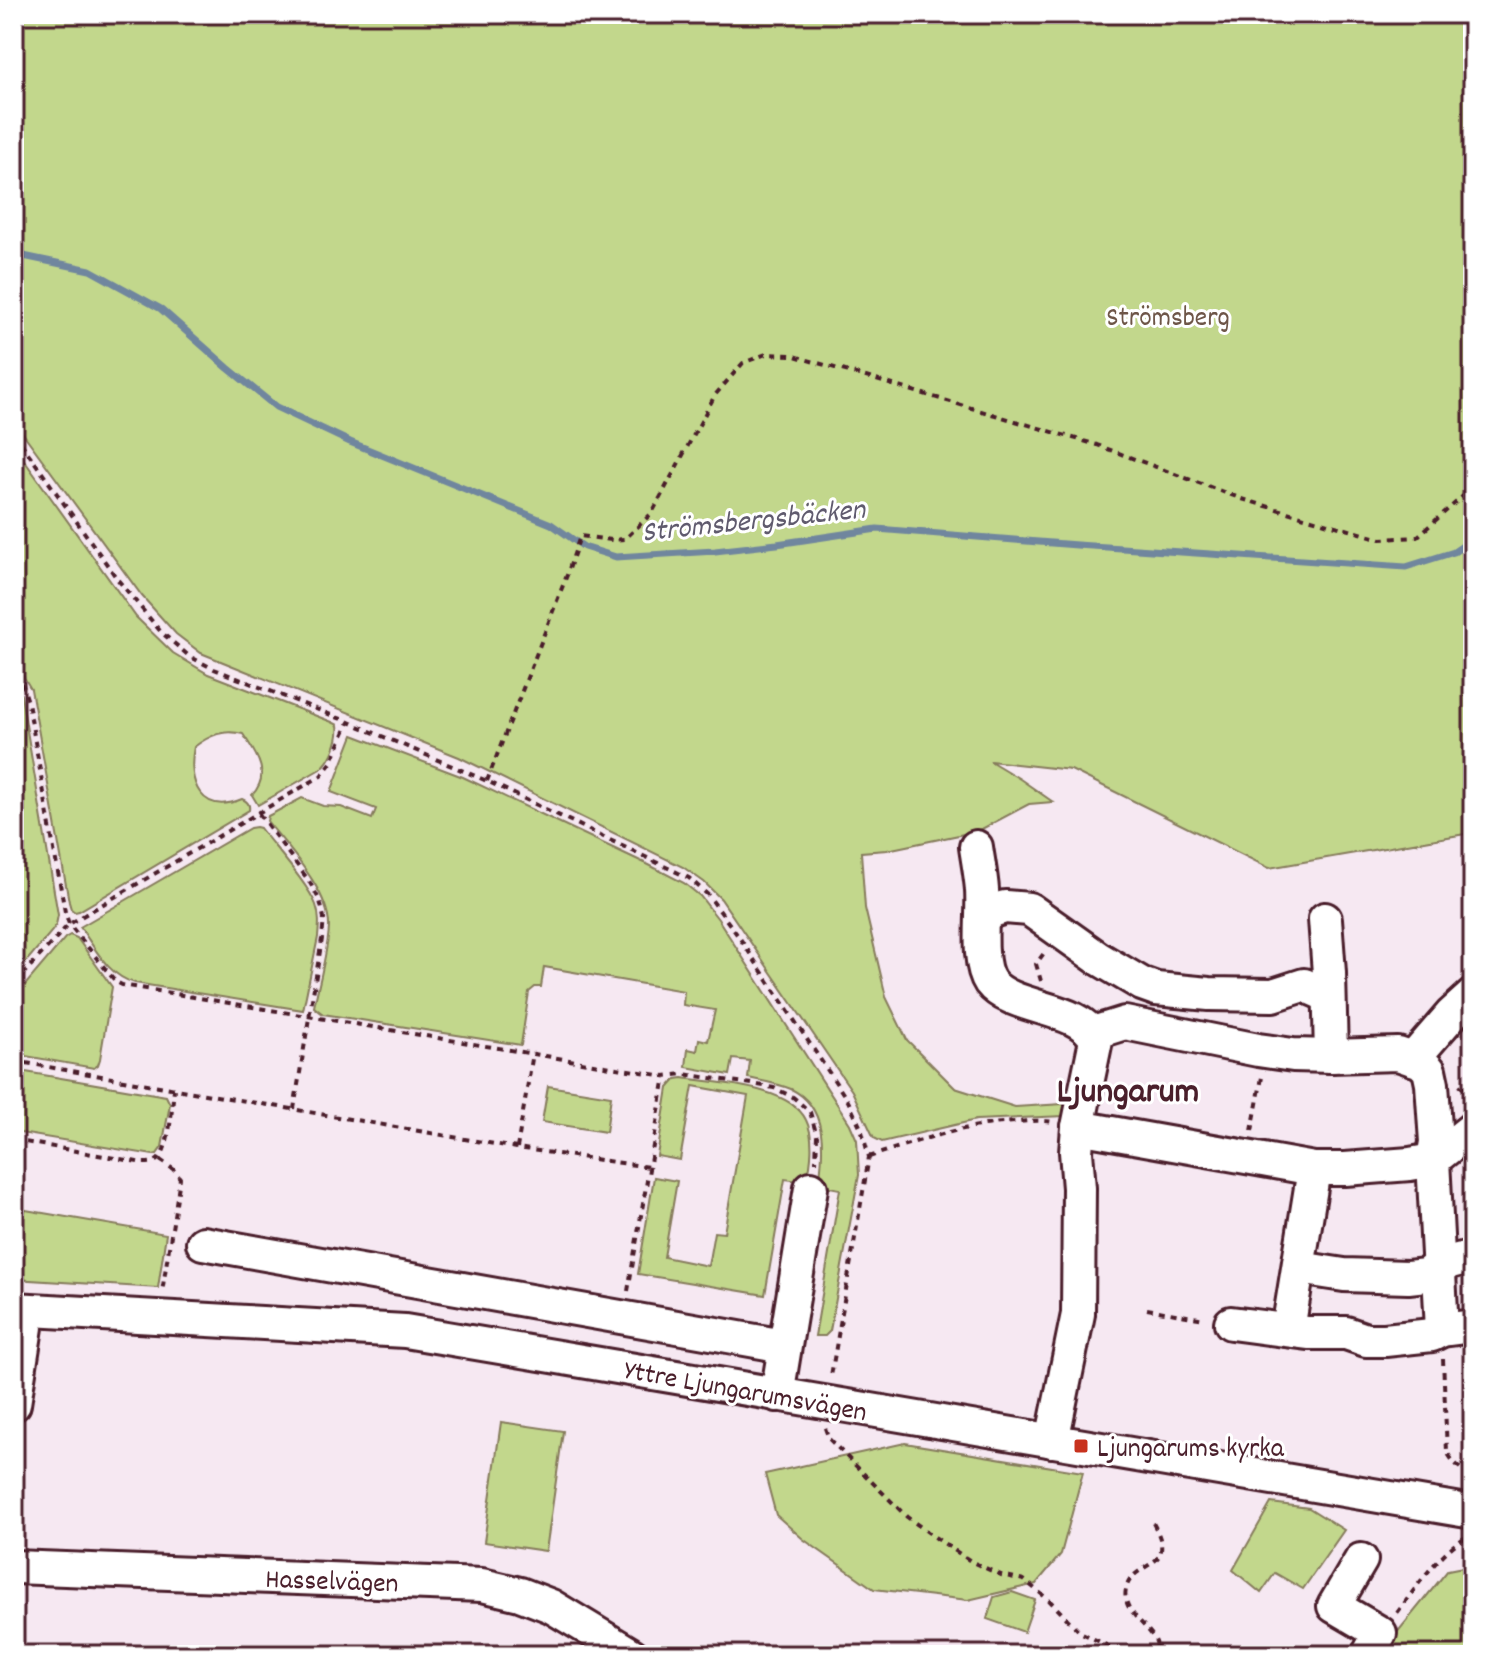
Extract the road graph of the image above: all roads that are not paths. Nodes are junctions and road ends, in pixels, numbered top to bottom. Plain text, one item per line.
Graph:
1 (976, 847) dead end
2 (1325, 919) dead end
3 (982, 920) junction
4 (1142, 984) junction
5 (1473, 995) edge
6 (1329, 996) junction
7 (1125, 1023) junction
8 (1093, 1033) junction
9 (1331, 1056) junction
10 (1413, 1059) junction
11 (1078, 1127) junction
12 (1473, 1128) edge
13 (1433, 1160) junction
14 (1314, 1169) junction
15 (811, 1188) road end
16 (203, 1243) dead end
17 (1473, 1256) edge
18 (1439, 1265) junction
19 (1299, 1268) junction
20 (20, 1318) edge
21 (1231, 1323) road end
22 (1457, 1328) edge
23 (1288, 1330) junction
24 (784, 1346) junction
25 (777, 1395) junction
26 (14, 1404) edge
27 (1052, 1441) junction
28 (1473, 1512) edge
29 (1361, 1560) dead end
30 (14, 1567) edge
31 (1374, 1644) edge
32 (632, 1655) edge

1 - 3 street
2 - 6 street
3 - 4 street
3 - 8 street
4 - 6 street
4 - 7 street
5 - 10 street
6 - 9 street
7 - 8 street
7 - 9 street
8 - 11 street
9 - 10 street
10 - 13 street
11 - 14 street
11 - 27 street
12 - 13 street
13 - 14 street
13 - 18 street
14 - 19 street
15 - 24 street
16 - 24 street
17 - 18 street
18 - 19 street
18 - 22 street
19 - 23 street
20 - 25 street, Yttre Ljungarumsvägen
20 - 26 street
21 - 23 street
22 - 23 street
24 - 25 street
25 - 27 street, Yttre Ljungarumsvägen
27 - 28 street, Yttre Ljungarumsvägen
29 - 31 street
30 - 32 street, Hasselvägen

